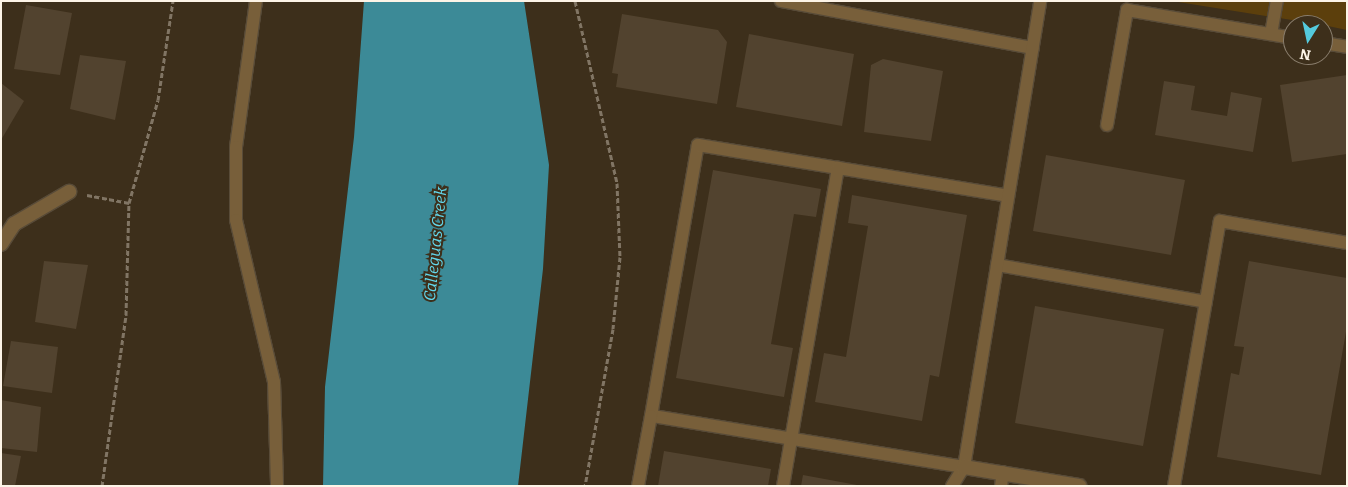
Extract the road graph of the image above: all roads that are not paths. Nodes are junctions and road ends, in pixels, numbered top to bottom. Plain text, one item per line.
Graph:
1 (256, 1) edge
2 (782, 1) edge
3 (1040, 1) edge
4 (1277, 1) edge
5 (1272, 34) junction
6 (1283, 36) edge
7 (1333, 45) edge
8 (1347, 47) edge
9 (1033, 48) junction
10 (1106, 125) dead end
11 (838, 168) junction
12 (69, 192) road end
13 (1008, 196) junction
14 (1347, 243) edge
15 (1, 244) edge
16 (997, 265) junction
17 (1206, 302) junction
18 (651, 416) junction
19 (791, 438) junction
20 (964, 467) junction
21 (1002, 479) edge
22 (277, 486) edge
23 (638, 486) edge
24 (783, 486) edge
25 (952, 486) edge
26 (1079, 486) edge
27 (1174, 486) edge

1 - 22 lane
2 - 9 lane
3 - 9 lane
4 - 5 lane
5 - 6 lane
5 - 10 lane
7 - 8 lane
9 - 13 lane
11 - 13 lane
11 - 18 lane
11 - 19 lane
12 - 15 street
13 - 16 lane
14 - 17 lane
16 - 17 lane
16 - 20 lane
17 - 27 lane
18 - 19 lane
18 - 23 lane
19 - 20 lane
19 - 24 lane
20 - 21 street
20 - 25 lane
21 - 26 street

